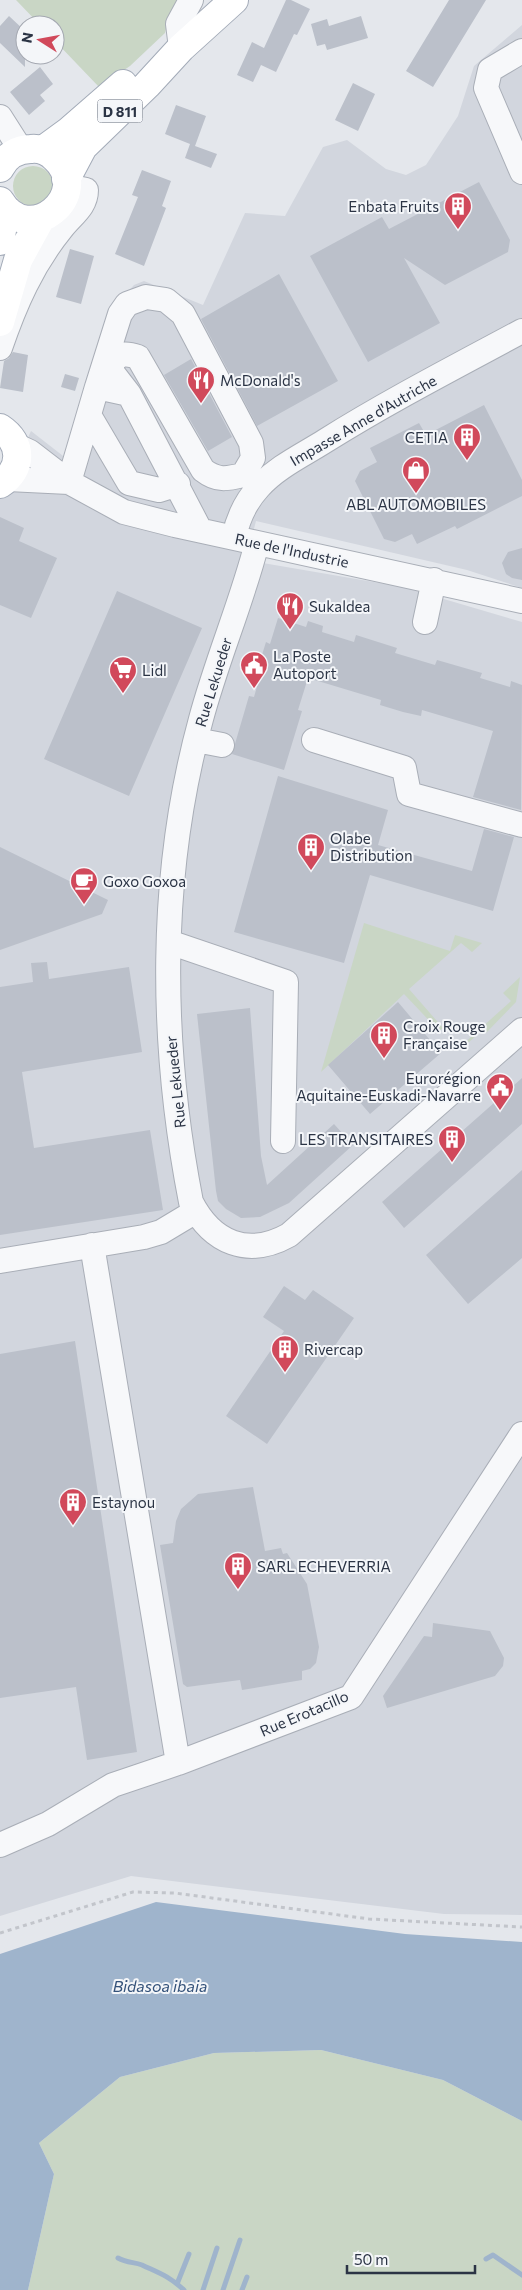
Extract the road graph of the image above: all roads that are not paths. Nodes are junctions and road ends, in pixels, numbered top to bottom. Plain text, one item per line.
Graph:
1 (191, 0) edge
2 (234, 0) edge
3 (181, 48) junction
4 (522, 51) edge
5 (0, 117) edge
6 (15, 154) edge
7 (522, 172) edge
8 (66, 182) junction
9 (3, 205) edge
10 (41, 218) junction
11 (0, 241) edge
12 (0, 322) edge
13 (522, 331) edge
14 (0, 348) edge
15 (97, 387) junction
16 (129, 394) junction
17 (89, 415) junction
18 (8, 437) edge
19 (4, 481) edge
20 (69, 482) junction
21 (178, 484) junction
22 (200, 530) junction
23 (234, 537) junction
24 (257, 543) junction
25 (434, 580) junction
26 (522, 601) edge
27 (425, 622) dead end
28 (196, 740) junction
29 (314, 740) dead end
30 (222, 745) dead end
31 (521, 834) edge
32 (169, 942) junction
33 (522, 1030) edge
34 (283, 1141) dead end
35 (196, 1211) junction
36 (92, 1245) junction
37 (0, 1261) edge
38 (522, 1434) edge
39 (178, 1763) junction
40 (0, 1845) edge

1 - 3 street
2 - 3 main road, D 811
3 - 6 main road, D 811
3 - 8 main road, D 811
4 - 7 street
5 - 6 street
6 - 8 main road
8 - 10 main road
8 - 14 street
9 - 10 main road
9 - 11 main road
10 - 12 main road
13 - 23 street, Impasse Anne d'Autriche
15 - 16 street
15 - 16 street
15 - 17 street
16 - 21 street
17 - 20 street
17 - 21 street
18 - 19 main road
18 - 20 street, Rue de l'Industrie
19 - 20 street, Rue de l'Industrie
20 - 22 street, Rue de l'Industrie
21 - 22 street
22 - 23 street, Rue de l'Industrie
23 - 24 street, Rue de l'Industrie
24 - 25 street, Rue de l'Industrie
24 - 28 street, Rue Lekueder
25 - 26 street, Rue de l'Industrie
25 - 27 street
28 - 30 street
28 - 32 street, Rue Lekueder
29 - 31 street
32 - 34 street
32 - 35 street, Rue Lekueder
33 - 35 street, Rue Lekueder
35 - 36 street
36 - 37 street
36 - 39 street
38 - 39 street, Rue Erotacillo
39 - 40 street, Rue Erotacillo

